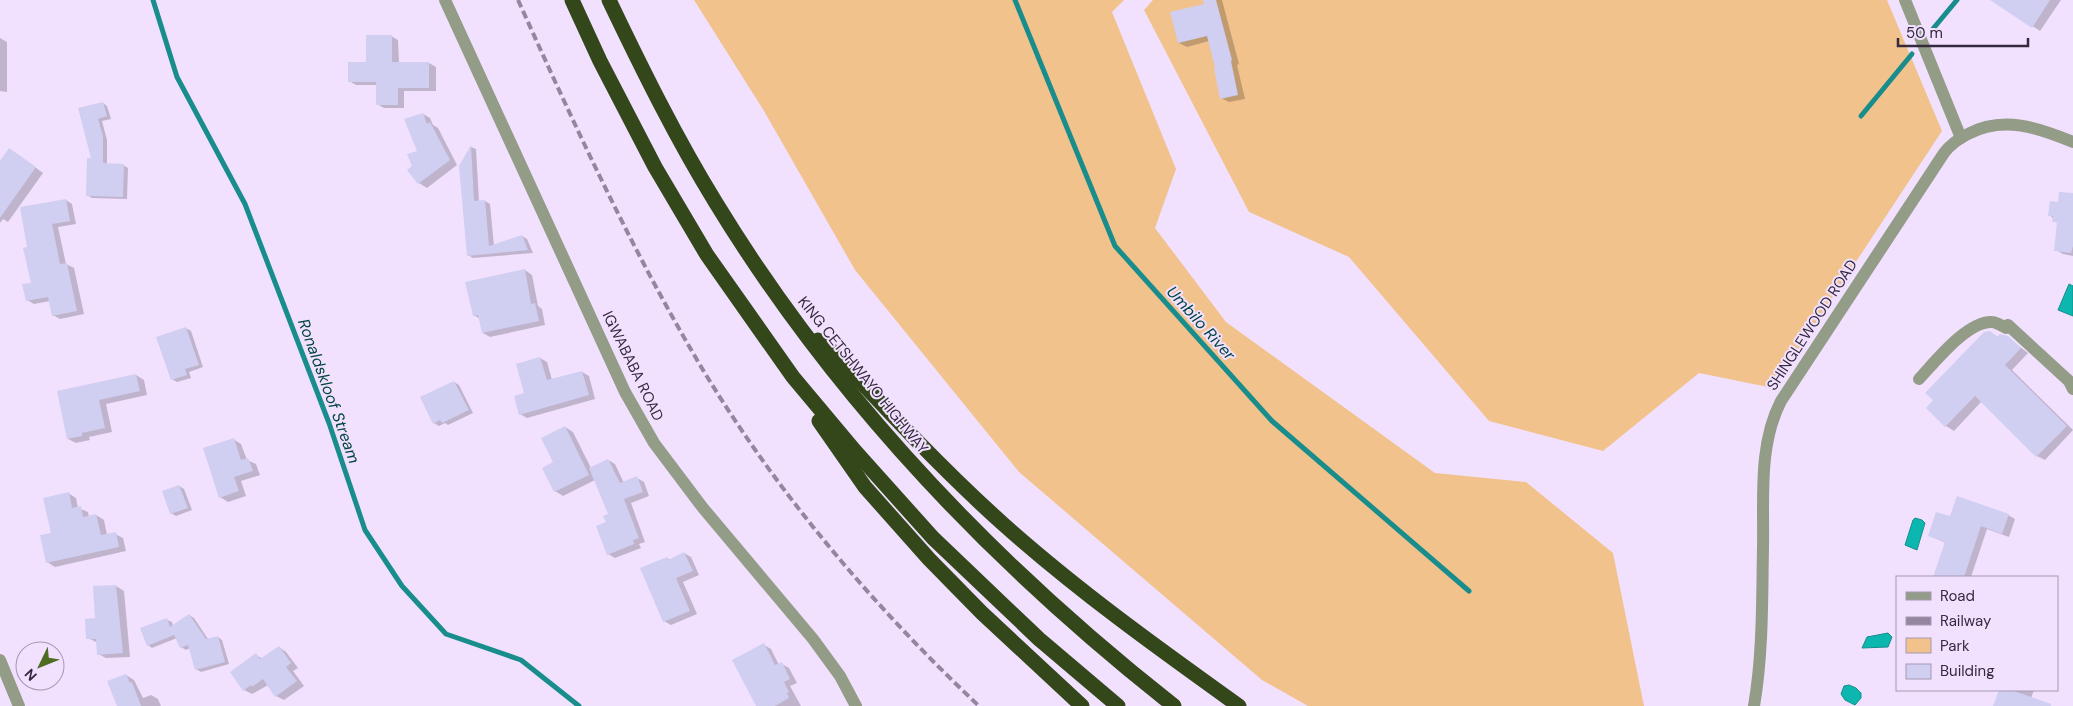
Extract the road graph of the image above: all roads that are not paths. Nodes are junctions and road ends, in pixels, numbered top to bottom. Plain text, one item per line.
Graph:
1 (445, 0) edge
2 (572, 0) edge
3 (609, 0) edge
4 (1905, 0) edge
5 (1961, 138) junction
6 (2073, 142) edge
7 (799, 325) junction
8 (793, 377) junction
9 (1919, 379) dead end
10 (2073, 388) edge
11 (0, 660) edge
12 (19, 706) edge
13 (856, 706) edge
14 (1082, 706) edge
15 (1118, 706) edge
16 (1174, 706) edge
17 (1239, 706) edge
18 (1754, 706) edge

1 - 13 street, IGWABABA ROAD
2 - 8 highway
3 - 7 highway, KING CETSHWAYO HIGHWAY
4 - 5 street
5 - 6 street, SHINGLEWOOD ROAD
5 - 18 street, SHINGLEWOOD ROAD
7 - 16 highway, KING CETSHWAYO HIGHWAY
7 - 17 highway
8 - 14 highway
8 - 15 highway
9 - 10 street
11 - 12 street

